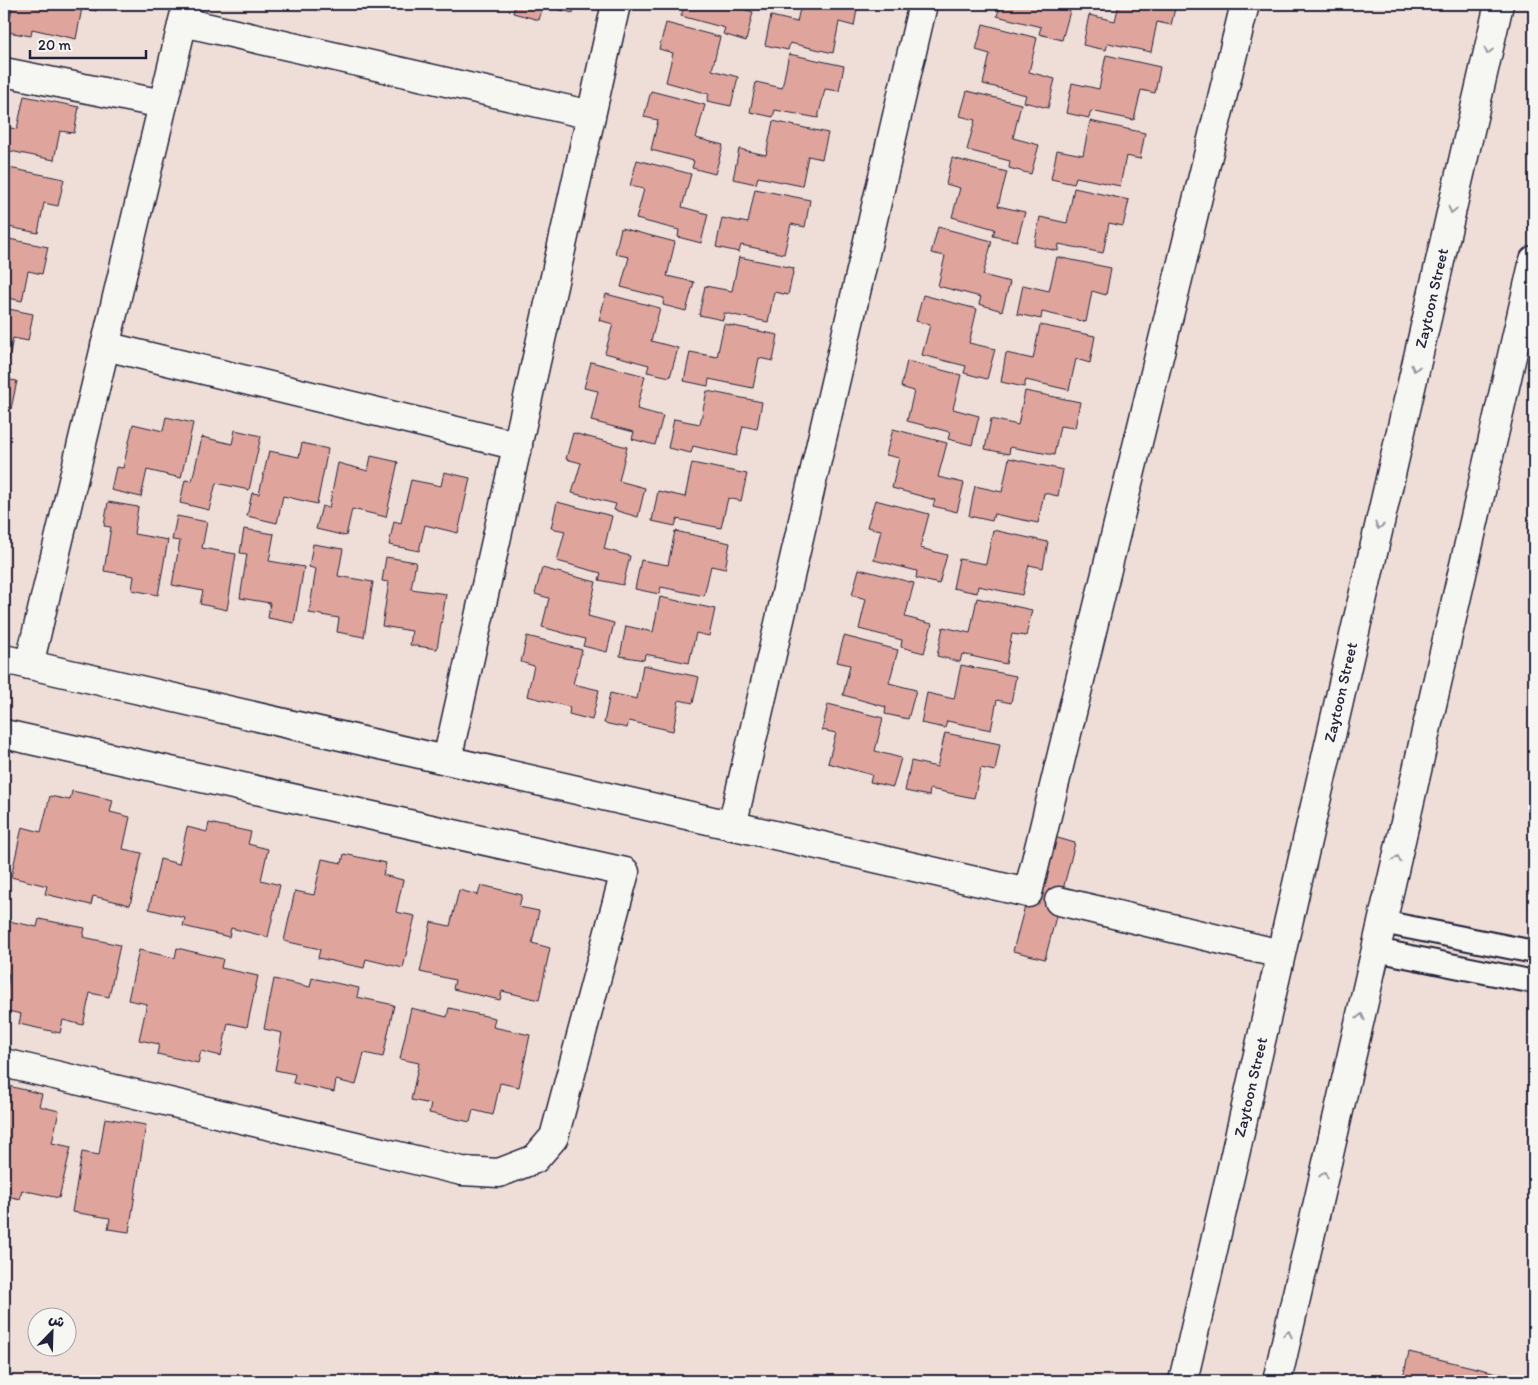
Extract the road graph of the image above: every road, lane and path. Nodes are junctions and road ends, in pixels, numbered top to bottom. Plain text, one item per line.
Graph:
1 (616, 4) edge
2 (923, 4) edge
3 (1245, 4) edge
4 (1499, 4) edge
5 (185, 13) edge
6 (4, 72) edge
7 (163, 104) junction
8 (592, 115) junction
9 (1534, 260) edge
10 (106, 346) junction
11 (518, 446) junction
12 (16, 662) edge
13 (4, 734) edge
14 (447, 760) junction
15 (732, 826) junction
16 (1060, 900) dead end
17 (1382, 922) junction
18 (1376, 950) junction
19 (1534, 952) edge
20 (1280, 954) junction
21 (1534, 982) edge
22 (4, 1064) edge
23 (1183, 1381) edge
24 (1277, 1381) edge

1 - 8 street
2 - 15 street
3 - 15 street
4 -> 20 street, Zaytoon Street
5 - 7 street
5 - 8 street
6 - 7 street
7 - 10 street
8 - 11 street
17 -> 9 street
10 - 11 street
10 - 12 street
11 - 14 street
12 - 14 street
13 - 22 street
14 - 15 street
16 - 20 street
17 - 18 street
17 - 19 lane
18 - 21 lane
24 -> 18 street
20 - 23 street, Zaytoon Street

